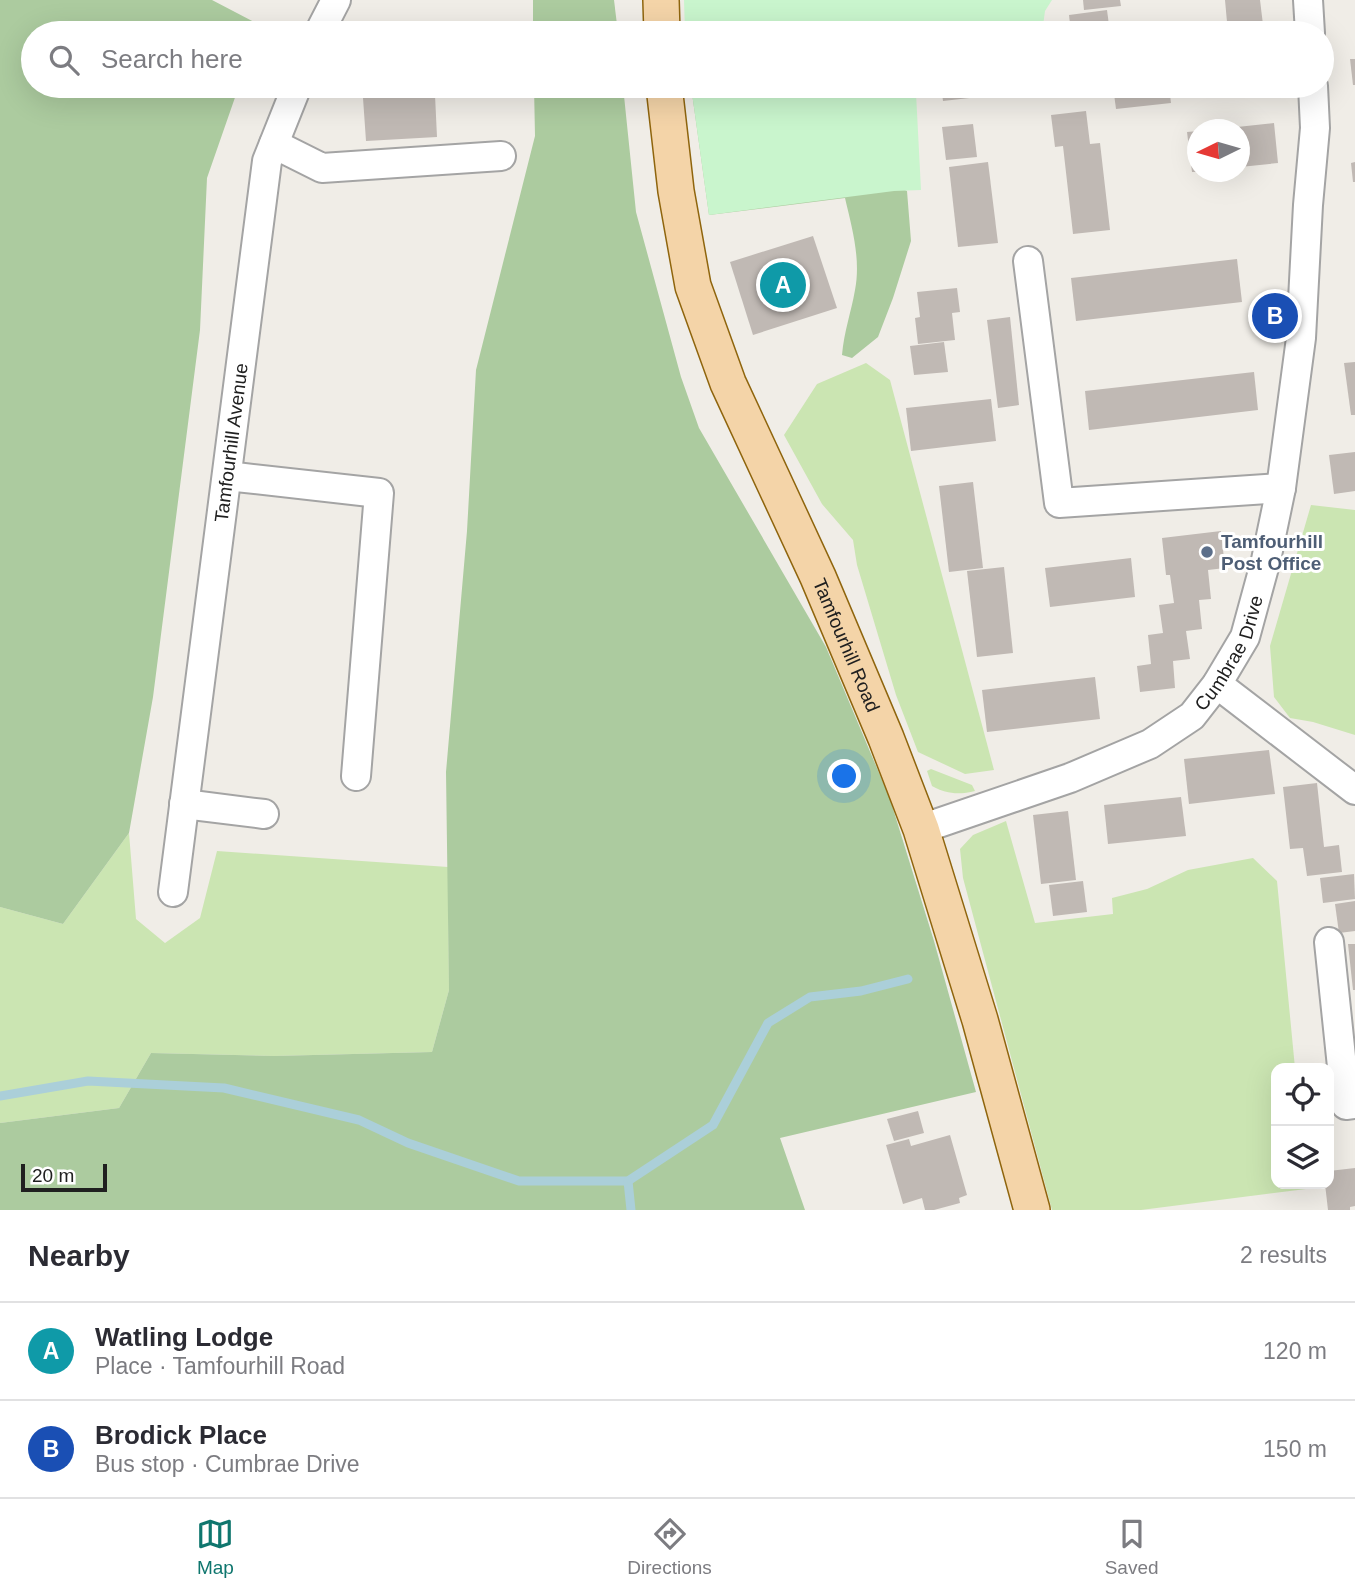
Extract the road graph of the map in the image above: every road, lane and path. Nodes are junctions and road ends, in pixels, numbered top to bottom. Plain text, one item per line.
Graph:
1 (336, 0) edge
2 (662, 0) edge
3 (1308, 0) edge
4 (325, 21) edge
5 (663, 21) edge
6 (1309, 21) edge
7 (292, 98) edge
8 (665, 98) edge
9 (1314, 98) edge
10 (274, 144) junction
11 (501, 156) dead end
12 (1028, 261) dead end
13 (227, 477) junction
14 (1281, 488) junction
15 (1217, 684) junction
16 (356, 776) dead end
17 (1355, 790) edge
18 (184, 804) junction
19 (264, 814) dead end
20 (921, 829) junction
21 (173, 892) dead end
22 (1329, 942) dead end
23 (1355, 1104) edge
24 (1032, 1210) edge

1 - 4 street
2 - 5 main road
3 - 6 street
7 - 10 street, Tamfourhill Avenue
8 - 20 main road, Tamfourhill Road
9 - 14 street, Cumbrae Drive
10 - 11 street
10 - 13 street, Tamfourhill Avenue
12 - 14 street
13 - 16 street
13 - 18 street, Tamfourhill Avenue
14 - 15 street, Cumbrae Drive
15 - 17 street
15 - 20 street, Cumbrae Drive
18 - 19 street
18 - 21 street, Tamfourhill Avenue
20 - 24 main road, Tamfourhill Road
22 - 23 street

